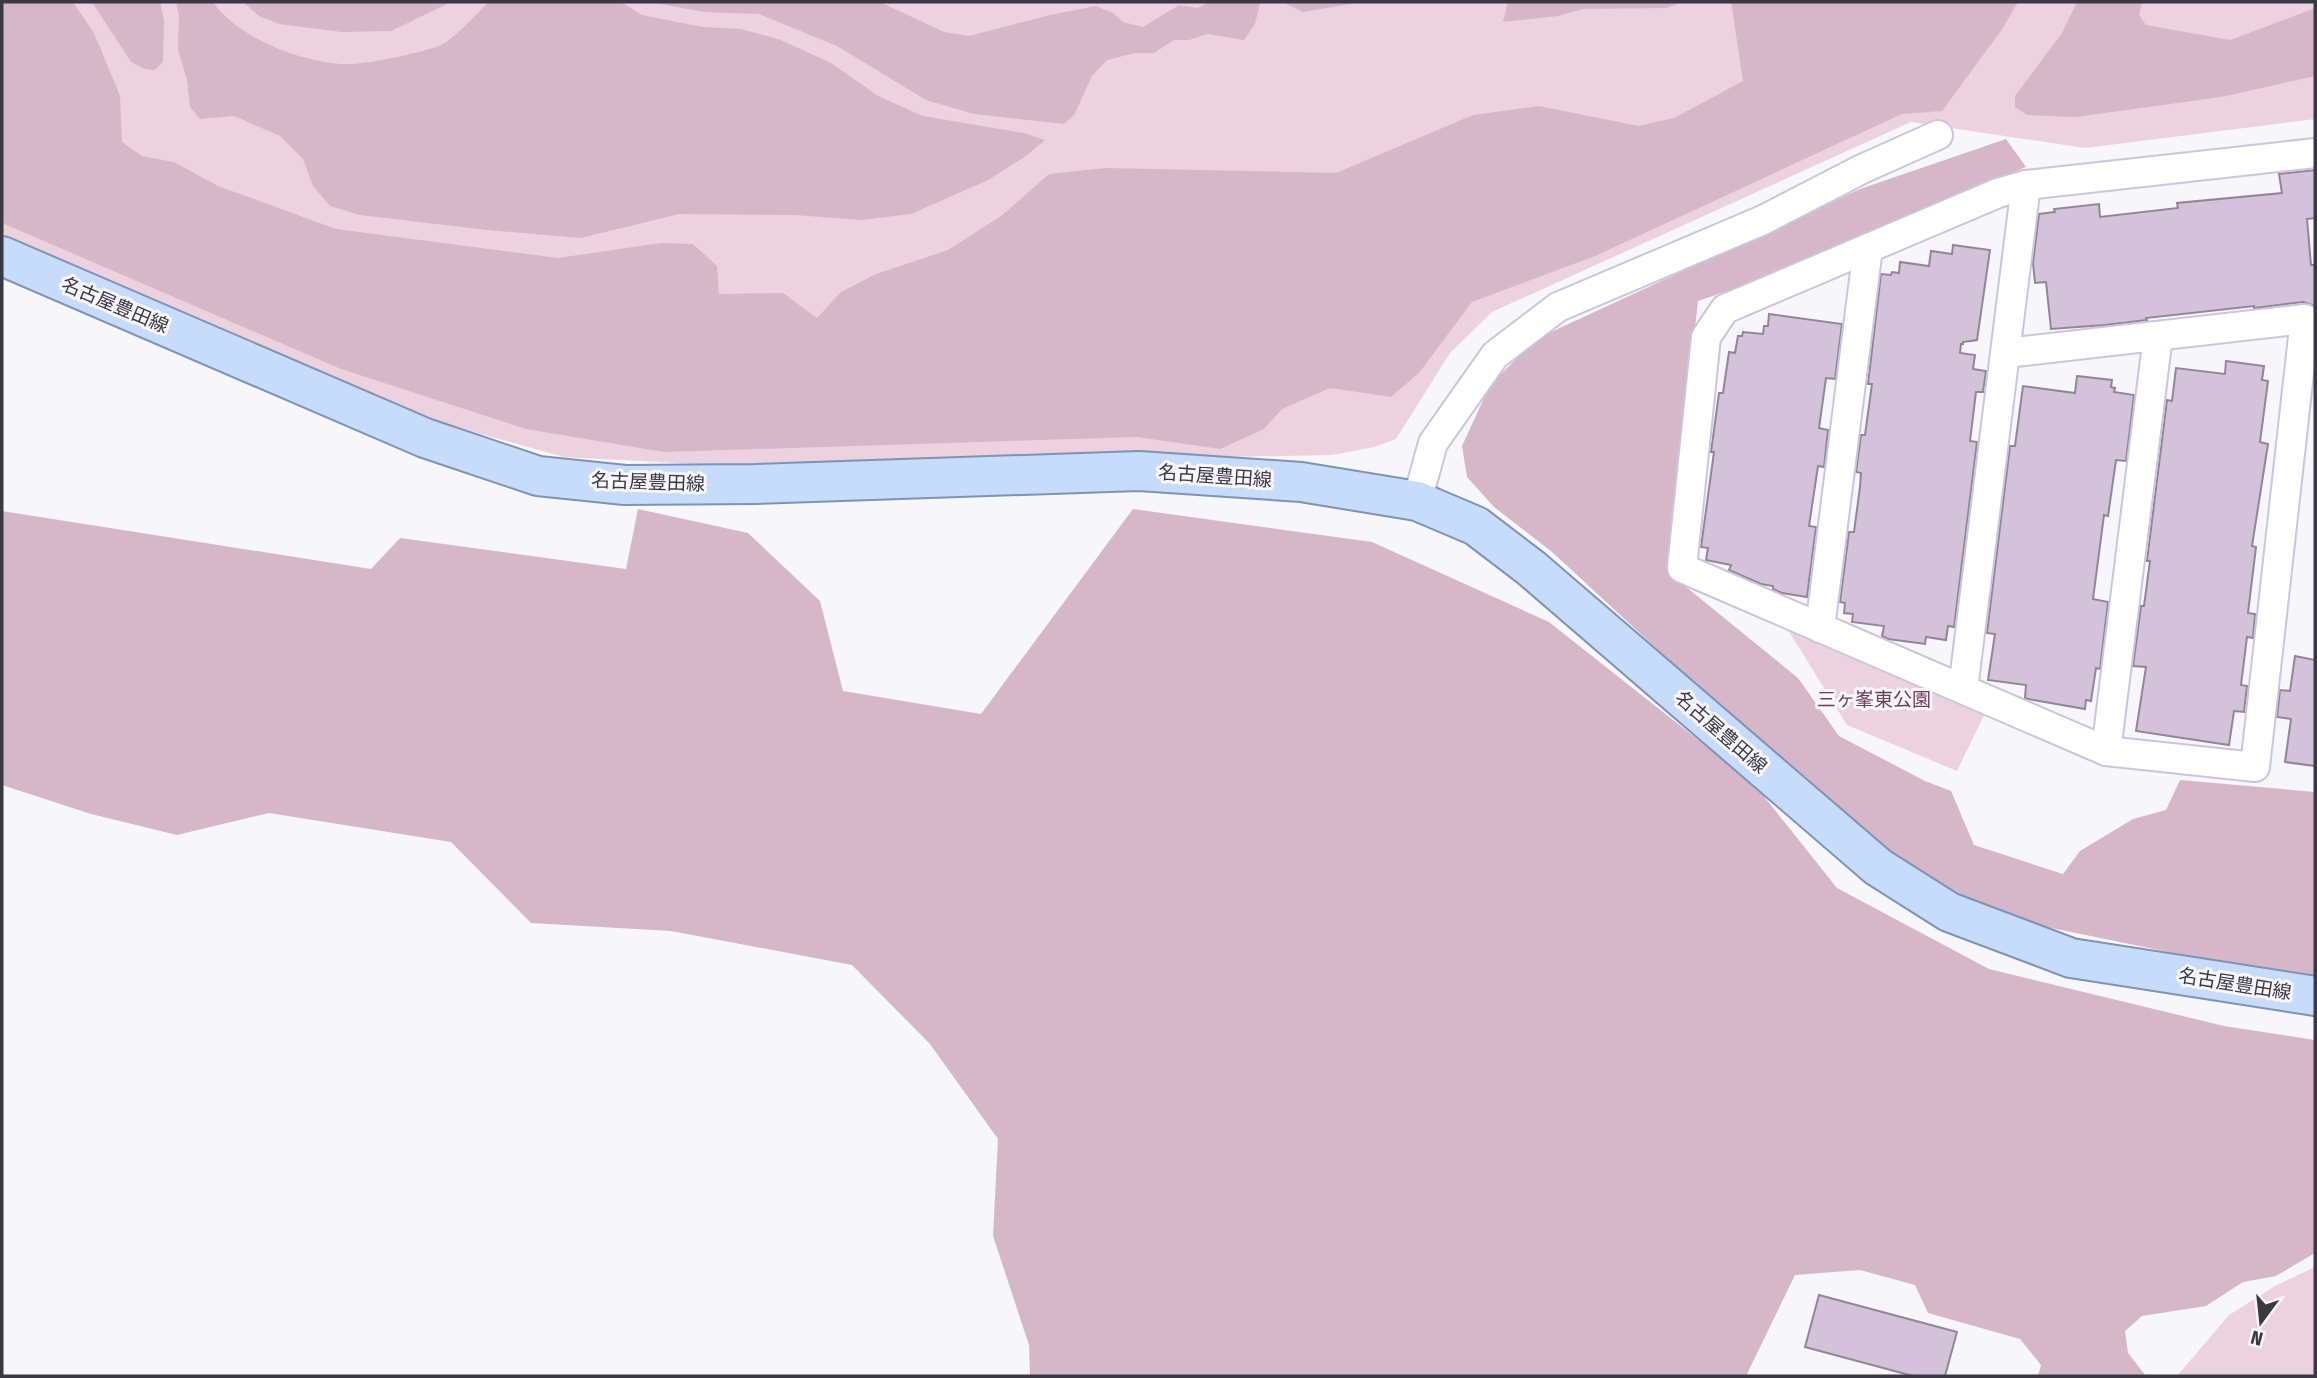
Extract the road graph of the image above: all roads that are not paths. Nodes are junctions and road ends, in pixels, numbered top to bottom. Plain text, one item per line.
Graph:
1 (1938, 135) dead end
2 (2315, 153) edge
3 (2026, 185) junction
4 (1868, 248) junction
5 (2, 256) edge
6 (2158, 336) junction
7 (2006, 353) junction
8 (1417, 501) junction
9 (1821, 628) junction
10 (1963, 689) junction
11 (2106, 751) junction
12 (2315, 996) edge

1 - 8 street
2 - 3 street
3 - 4 street
3 - 7 street
4 - 9 street
4 - 9 street
5 - 8 main road, 名古屋豊田線
6 - 7 street
6 - 11 street
6 - 11 street
7 - 10 street
8 - 12 main road, 名古屋豊田線
9 - 10 street
10 - 11 street

